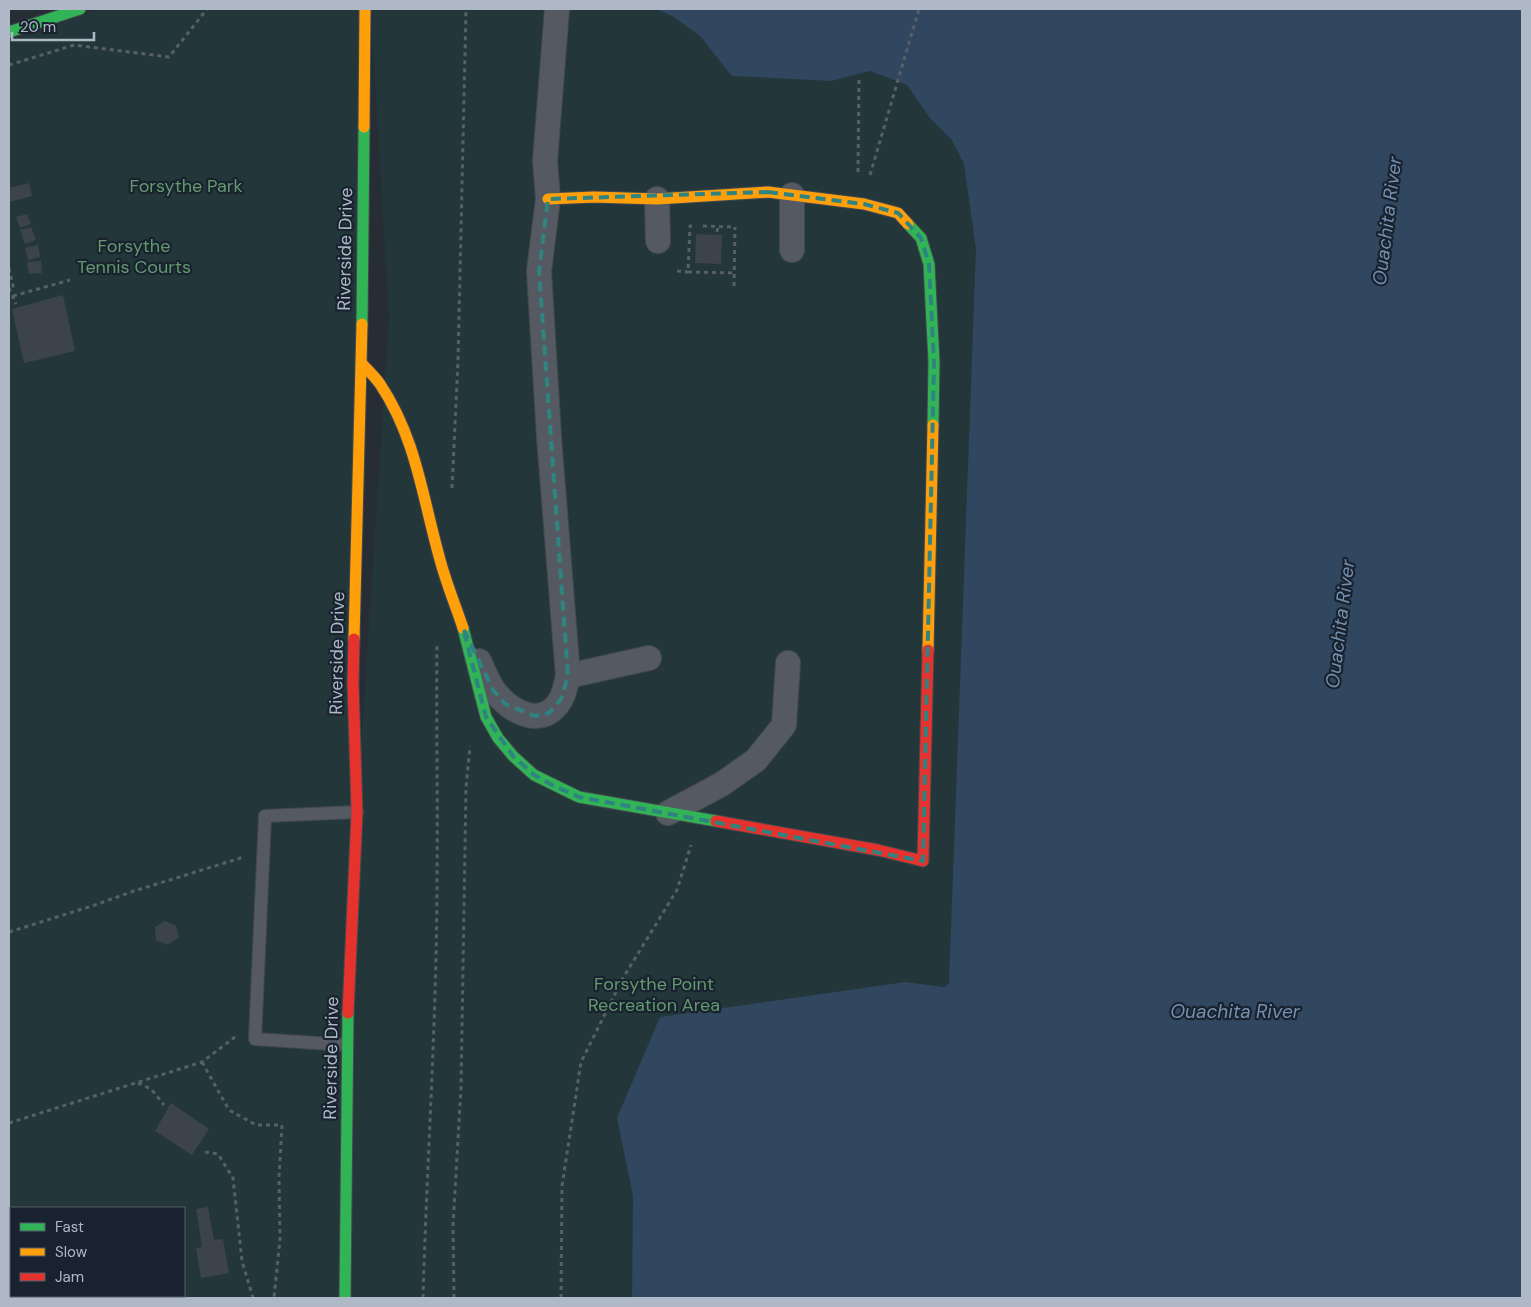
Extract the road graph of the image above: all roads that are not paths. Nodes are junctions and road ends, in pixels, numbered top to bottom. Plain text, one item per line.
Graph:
1 (80, 9) edge
2 (365, 9) edge
3 (556, 9) edge
4 (9, 32) edge
5 (792, 195) junction
6 (548, 199) junction
7 (657, 199) junction
8 (658, 240) dead end
9 (792, 250) dead end
10 (362, 364) junction
11 (462, 628) junction
12 (649, 658) dead end
13 (788, 664) dead end
14 (568, 676) junction
15 (357, 812) junction
16 (668, 814) junction
17 (348, 1045) junction
18 (345, 1298) edge

1 - 4 street
2 - 10 street, Riverside Drive
3 - 6 street
5 - 7 street
5 - 9 street
5 - 16 street
6 - 7 street
6 - 14 street
7 - 8 street
10 - 11 street
10 - 15 street, Riverside Drive
11 - 14 street
11 - 16 street
12 - 14 street
13 - 16 street
15 - 17 street, Riverside Drive
15 - 17 lane
17 - 18 street, Riverside Drive

